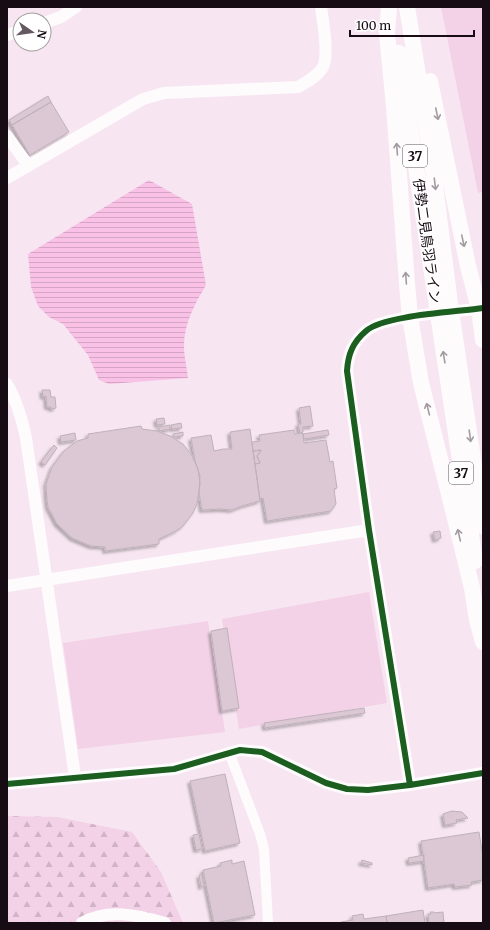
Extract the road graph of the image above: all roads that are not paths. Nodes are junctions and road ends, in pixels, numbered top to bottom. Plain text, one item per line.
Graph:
1 (76, 7) edge
2 (321, 7) edge
3 (389, 7) edge
4 (392, 7) edge
5 (407, 7) edge
6 (415, 7) edge
7 (52, 20) edge
8 (7, 136) edge
9 (28, 165) junction
10 (7, 178) edge
11 (444, 305) junction
12 (481, 308) edge
13 (410, 317) junction
14 (447, 328) junction
15 (483, 340) edge
16 (7, 384) edge
17 (483, 526) edge
18 (369, 530) junction
19 (47, 580) junction
20 (7, 586) edge
21 (483, 618) edge
22 (483, 642) edge
23 (229, 752) junction
24 (483, 773) edge
25 (75, 777) junction
26 (7, 784) edge
27 (410, 785) junction
28 (82, 923) edge
29 (165, 923) edge
30 (268, 923) edge

1 - 7 street
2 - 9 street
13 -> 3 main road
4 - 11 main road, 伊勢二見鳥羽ライン / 37
5 -> 11 main road, 伊勢二見鳥羽ライン / 37
6 -> 12 main road
8 - 9 street
9 - 10 street
11 - 14 main road, 伊勢二見鳥羽ライン / 37
12 - 13 street
12 - 15 main road
13 - 18 street
22 -> 13 main road
14 -> 17 main road, 伊勢二見鳥羽ライン / 37
21 -> 14 main road, 伊勢二見鳥羽ライン / 37
16 - 19 street
18 - 19 street
18 - 27 street
19 - 20 street
19 - 25 street
23 - 25 street
23 - 27 street
23 - 30 street
24 - 27 street
25 - 26 street
28 - 29 street

